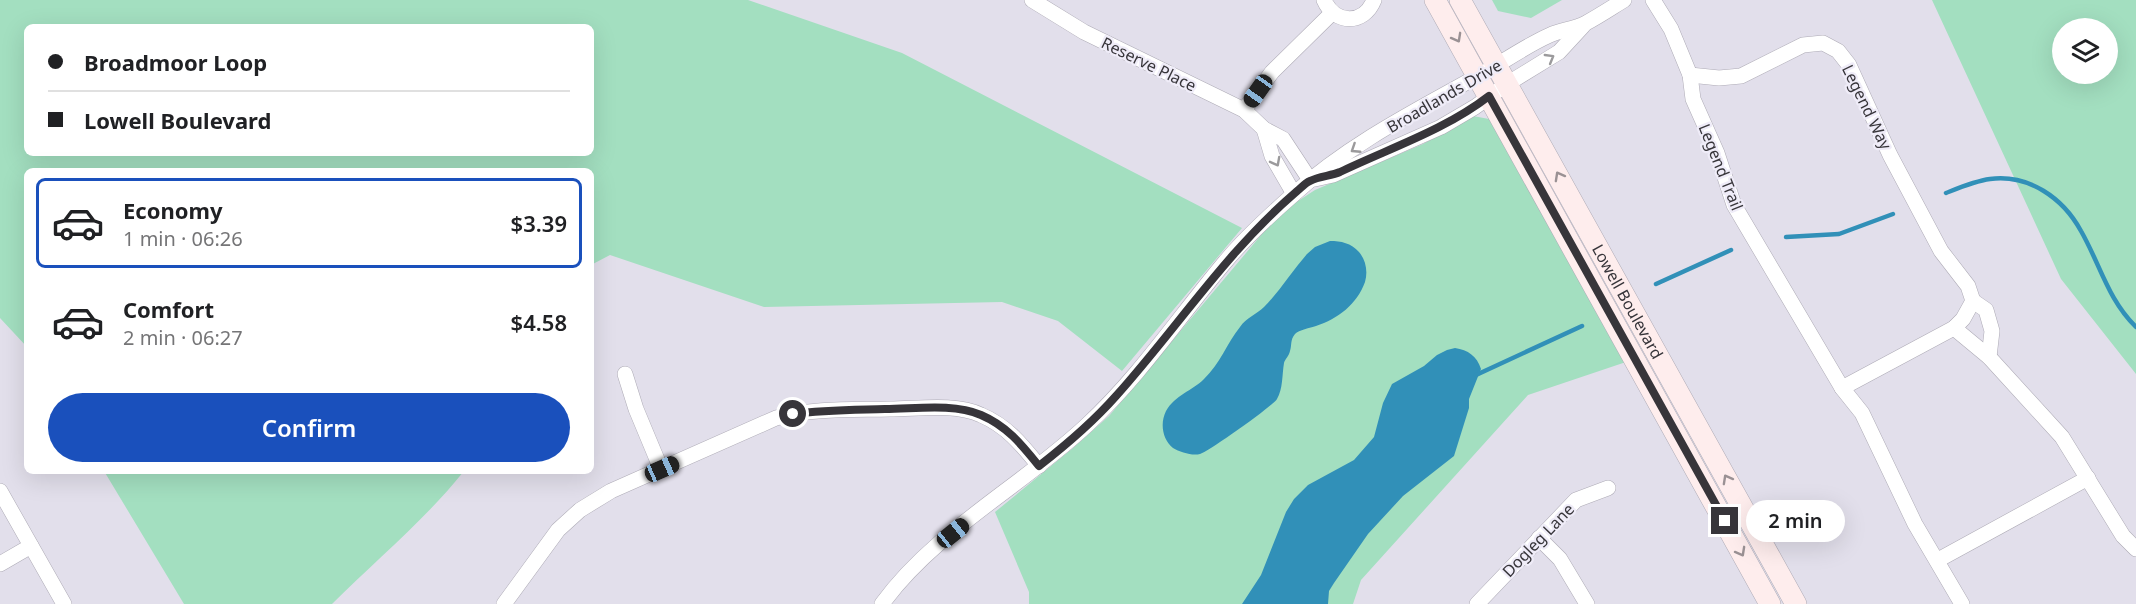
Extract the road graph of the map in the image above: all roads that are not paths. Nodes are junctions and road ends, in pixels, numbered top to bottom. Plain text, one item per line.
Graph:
1 (1032, 0) edge
2 (1374, 0) edge
3 (1435, 0) edge
4 (1460, 0) edge
5 (1624, 0) edge
6 (1653, 0) edge
7 (1328, 6) edge
8 (1502, 75) junction
9 (1690, 75) junction
10 (1478, 76) junction
11 (1489, 96) junction
12 (1244, 110) junction
13 (1264, 129) junction
14 (1311, 180) junction
15 (1294, 194) junction
16 (1973, 301) junction
17 (1954, 328) junction
18 (1989, 357) junction
19 (625, 374) dead end
20 (1842, 388) junction
21 (1039, 466) junction
22 (662, 469) junction
23 (2088, 478) junction
24 (1608, 488) dead end
25 (0, 491) edge
26 (1539, 538) junction
27 (31, 546) junction
28 (2136, 549) edge
29 (1938, 560) junction
30 (0, 564) edge
31 (64, 604) edge
32 (504, 604) edge
33 (882, 604) edge
34 (1477, 604) edge
35 (1587, 604) edge
36 (1770, 604) edge
37 (1796, 604) edge
38 (1962, 604) edge

1 - 12 street, Reserve Place
2 - 7 street
3 -> 10 main road, Lowell Boulevard
4 - 8 main road, Lowell Boulevard
5 - 8 street, Broadlands Drive
6 - 9 street, Legend Trail
7 - 12 street
8 - 10 street, Broadlands Drive
8 - 11 street, Broadlands Drive
37 -> 8 main road, Lowell Boulevard
9 - 16 street, Legend Way
9 - 20 street, Legend Trail
10 - 11 main road, Lowell Boulevard
10 -> 14 street, Broadlands Drive
11 - 14 street, Broadlands Drive
11 -> 36 main road, Lowell Boulevard
12 - 13 street, Reserve Place
13 - 14 street, Reserve Place
13 -> 15 street, Reserve Place
14 - 15 street, Broadlands Drive
15 - 21 street, Broadlands Drive
16 - 17 street
16 - 18 street, Legend Way
17 - 18 street
17 - 20 street
18 - 23 street
19 - 22 street
20 - 29 street, Legend Trail
21 - 22 street
21 - 33 street, Broadlands Drive
22 - 32 street
23 - 28 street
23 - 29 street
24 - 26 street, Dogleg Lane
25 - 27 street
26 - 34 street, Dogleg Lane
26 - 35 street
27 - 30 street
27 - 31 street
29 - 38 street, Legend Trail

